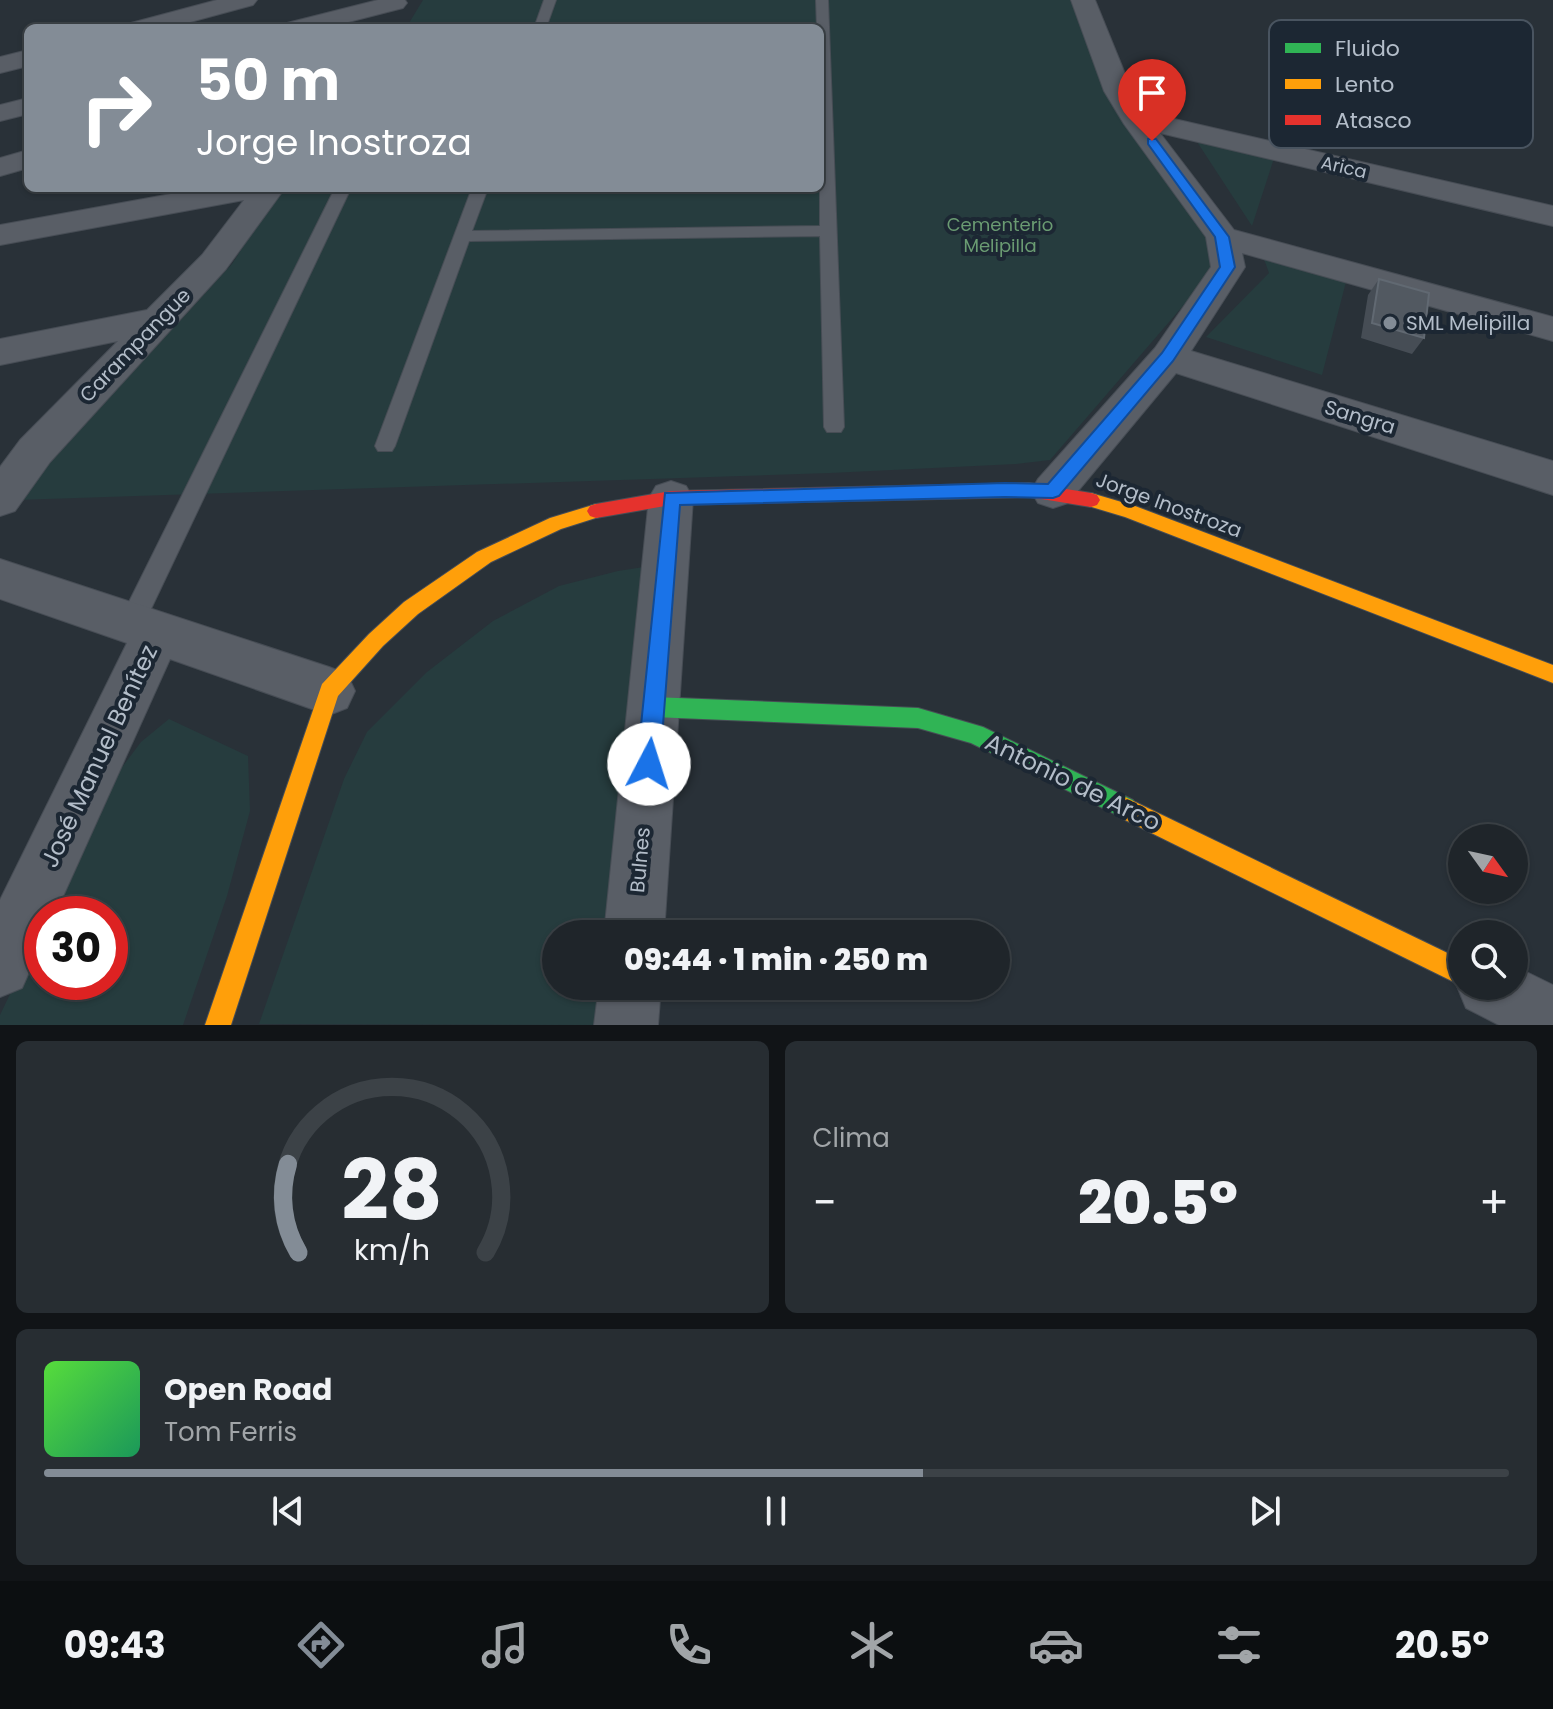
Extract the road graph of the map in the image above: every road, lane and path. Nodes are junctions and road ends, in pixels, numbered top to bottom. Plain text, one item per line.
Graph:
1 (245, 0) edge
2 (550, 0) edge
3 (822, 0) edge
4 (1083, 0) edge
5 (396, 2) edge
6 (155, 24) edge
7 (310, 24) edge
8 (380, 24) edge
9 (541, 24) edge
10 (823, 24) edge
11 (24, 59) edge
12 (0, 65) edge
13 (824, 77) edge
14 (24, 107) edge
15 (0, 113) edge
16 (1134, 118) junction
17 (24, 160) edge
18 (0, 167) edge
19 (234, 192) edge
20 (266, 192) edge
21 (341, 192) edge
22 (478, 192) edge
23 (1553, 216) edge
24 (828, 231) junction
25 (0, 235) edge
26 (462, 236) junction
27 (1222, 237) junction
28 (159, 320) junction
29 (1553, 329) edge
30 (0, 352) edge
31 (1168, 357) junction
32 (834, 427) dead end
33 (385, 446) dead end
34 (1553, 478) edge
35 (1053, 491) junction
36 (671, 498) junction
37 (0, 499) edge
38 (0, 579) edge
39 (144, 628) junction
40 (1553, 674) edge
41 (329, 691) junction
42 (653, 707) junction
43 (635, 920) edge
44 (0, 966) edge
45 (1448, 966) edge
46 (629, 1000) edge
47 (1516, 1000) edge
48 (1553, 1018) edge
49 (218, 1025) edge
50 (626, 1025) edge

1 - 6 street
2 - 9 lane
3 - 10 lane
4 - 16 street
5 - 7 street
5 - 8 street
11 - 12 street
13 - 24 lane
14 - 15 street
16 - 23 street, Arica
16 - 27 street
17 - 18 street
19 - 25 street
20 - 28 street, Carampangue
21 - 39 lane
22 - 26 lane
24 - 26 lane
24 - 32 lane
26 - 33 lane
27 - 29 street
27 - 31 street
28 - 30 street
28 - 37 street, Carampangue
31 - 34 street, Sangra
31 - 35 street
35 - 36 street, Jorge Inostroza
35 - 40 street, Jorge Inostroza
36 - 41 street, Jorge Inostroza
36 - 42 street, Bulnes
38 - 39 street
39 - 41 street
39 - 44 street, José Manuel Benítez
41 - 49 street
42 - 43 street, Bulnes
42 - 45 street, Antonio de Arco
46 - 50 street
47 - 48 street

